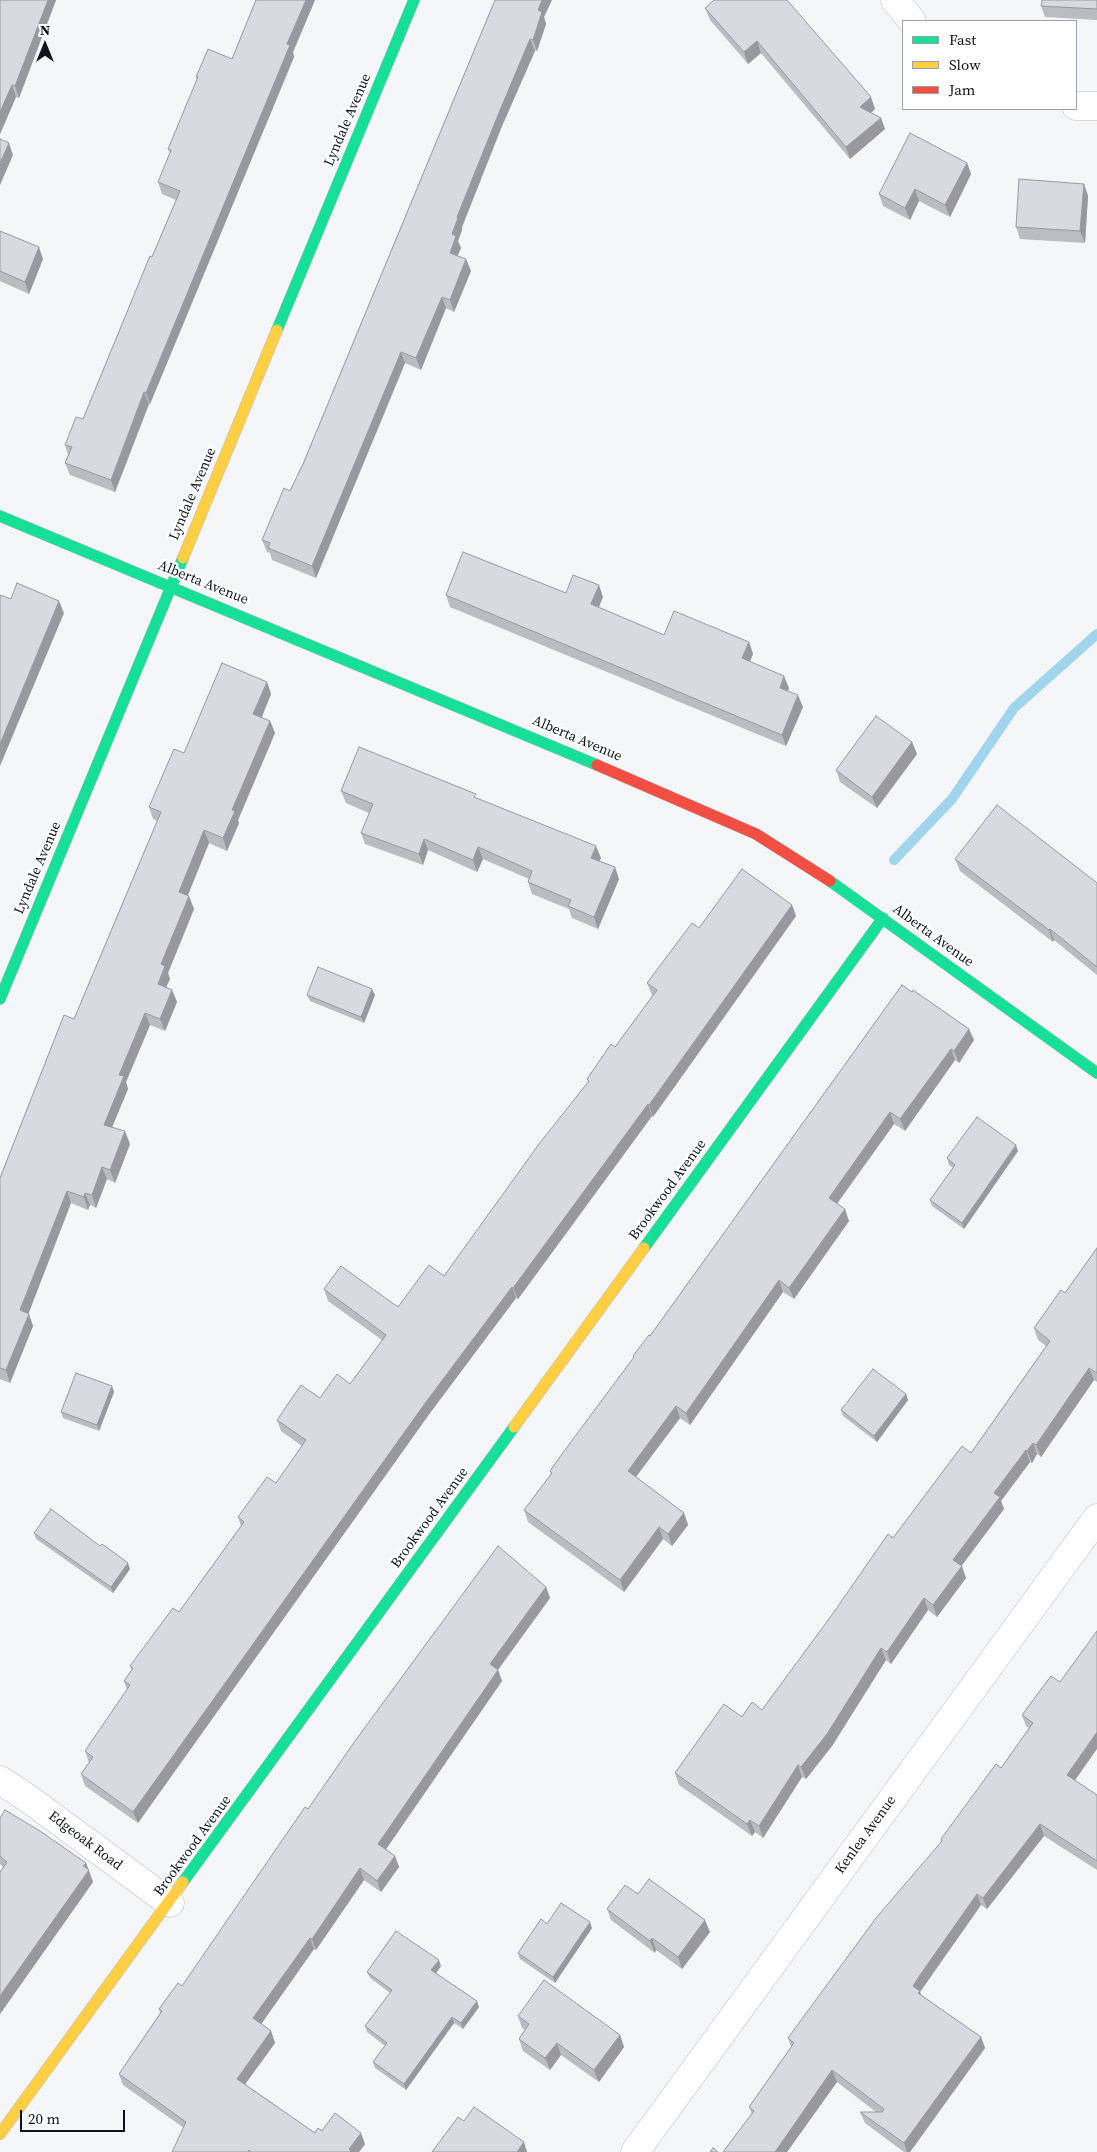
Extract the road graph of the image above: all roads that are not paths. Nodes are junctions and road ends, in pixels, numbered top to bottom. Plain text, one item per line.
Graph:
1 (414, 0) edge
2 (895, 0) edge
3 (911, 20) edge
4 (1077, 106) edge
5 (1097, 106) edge
6 (0, 516) edge
7 (171, 586) junction
8 (883, 918) junction
9 (0, 999) edge
10 (1097, 1073) edge
11 (1097, 1518) edge
12 (0, 1780) edge
13 (170, 1903) junction
14 (0, 2134) edge
15 (635, 2152) edge

1 - 7 street, Lyndale Avenue
2 - 3 street
4 - 5 street
6 - 7 street, Alberta Avenue
7 - 8 street, Alberta Avenue
7 - 9 street, Lyndale Avenue
8 - 10 street, Alberta Avenue
8 - 13 street, Brookwood Avenue
11 - 15 street, Kenlea Avenue
12 - 13 street, Edgeoak Road
13 - 14 street, Brookwood Avenue

